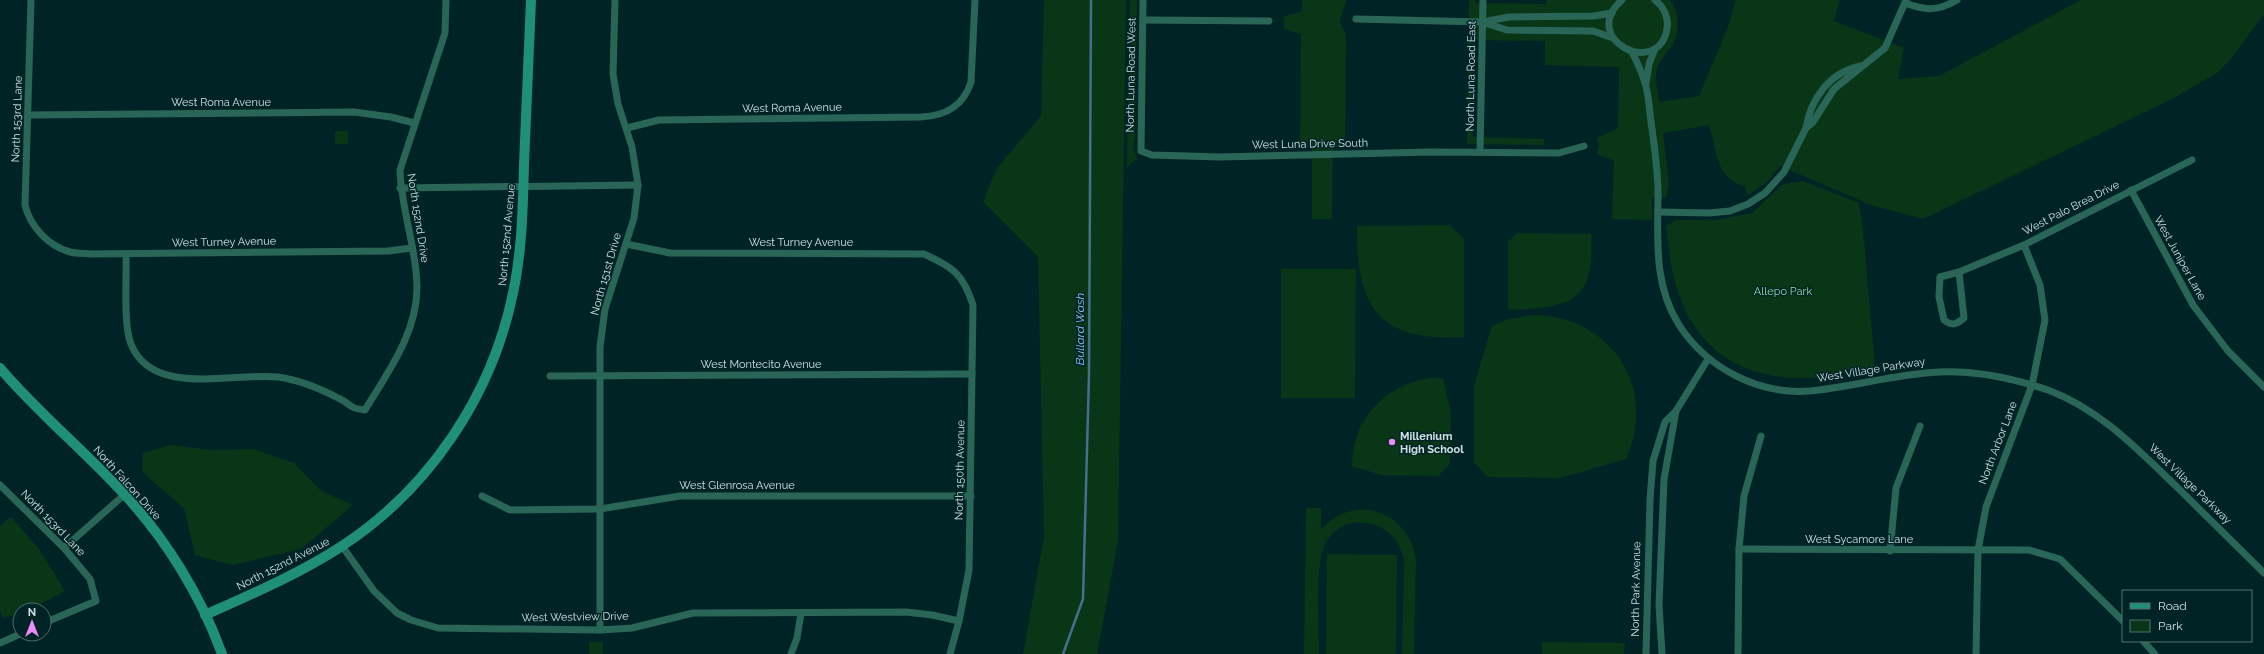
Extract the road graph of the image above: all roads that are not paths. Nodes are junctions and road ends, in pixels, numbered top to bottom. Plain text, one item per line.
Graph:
1 (31, 0) edge
2 (446, 0) edge
3 (531, 0) edge
4 (615, 0) edge
5 (975, 0) edge
6 (1143, 0) edge
7 (1483, 0) edge
8 (1622, 0) edge
9 (1655, 0) edge
10 (1957, 0) edge
11 (1906, 1) edge
12 (1612, 13) junction
13 (1356, 19) dead end
14 (1143, 20) junction
15 (1269, 21) dead end
16 (1482, 22) junction
17 (1613, 38) junction
18 (1654, 49) junction
19 (1632, 52) junction
20 (1863, 65) junction
21 (1646, 85) junction
22 (1816, 98) junction
23 (1824, 103) junction
24 (28, 115) junction
25 (414, 123) junction
26 (627, 128) junction
27 (1806, 128) junction
28 (1584, 146) dead end
29 (1141, 151) joint
30 (1480, 152) junction
31 (2192, 160) dead end
32 (638, 185) junction
33 (523, 187) junction
34 (400, 188) junction
35 (2131, 190) junction
36 (1658, 212) junction
37 (41, 234) joint
38 (626, 244) junction
39 (2024, 245) junction
40 (412, 248) junction
41 (126, 254) junction
42 (1959, 272) junction
43 (966, 285) joint
44 (1708, 359) junction
45 (0, 368) edge
46 (972, 374) junction
47 (550, 376) dead end
48 (600, 376) junction
49 (2032, 385) junction
50 (2264, 387) edge
51 (1676, 412) junction
52 (1920, 426) dead end
53 (1761, 436) dead end
54 (0, 485) edge
55 (3, 493) edge
56 (125, 494) junction
57 (482, 496) dead end
58 (971, 496) junction
59 (600, 509) junction
60 (1649, 524) junction
61 (1663, 525) junction
62 (342, 546) junction
63 (64, 548) junction
64 (1739, 549) junction
65 (1978, 550) junction
66 (1890, 551) junction
67 (2264, 573) edge
68 (801, 613) junction
69 (206, 615) junction
70 (52, 620) edge
71 (2122, 620) edge
72 (959, 621) junction
73 (600, 630) junction
74 (12, 638) edge
75 (2144, 642) edge
76 (0, 643) edge
77 (222, 654) edge
78 (791, 654) edge
79 (950, 654) edge
80 (1646, 654) edge
81 (1662, 654) edge
82 (1738, 654) edge
83 (1976, 654) edge
84 (2155, 654) edge

1 - 24 street, North 153rd Lane
2 - 25 street, North 152nd Drive
3 - 33 street, North 152nd Avenue
4 - 26 street, North 151st Drive
5 - 26 street, West Roma Avenue
6 - 14 street, North Luna Road West
7 - 16 street, North Luna Road East
8 - 12 street
9 - 18 street
10 - 11 street
11 - 20 street
12 - 16 street
12 - 17 street
13 - 16 street
14 - 15 street
14 - 29 street, North Luna Road West
16 - 17 street
16 - 30 street, North Luna Road East
17 - 19 street
18 - 19 street
18 - 21 street, West Village Parkway
19 - 21 street, West Village Parkway
20 - 22 street
20 - 23 street
21 - 36 street, West Village Parkway
22 - 23 street
22 - 27 street
23 - 27 street
24 - 25 street, West Roma Avenue
24 - 37 street, North 153rd Lane
25 - 34 street, North 152nd Drive
26 - 32 street, North 151st Drive
27 - 36 street
28 - 30 street, West Luna Drive South
29 - 30 street, West Luna Drive South
31 - 35 street, West Palo Brea Drive
32 - 33 street
32 - 38 street, North 151st Drive
33 - 34 street
33 - 62 street, North 152nd Avenue
34 - 40 street, North 152nd Drive
35 - 39 street, West Palo Brea Drive
35 - 50 street, West Juniper Lane
36 - 44 street, West Village Parkway
37 - 41 street, West Turney Avenue
38 - 43 street, West Turney Avenue
38 - 48 street, North 151st Drive
39 - 42 street, West Palo Brea Drive
39 - 49 street, North Arbor Lane
40 - 41 street, West Turney Avenue
40 - 41 street, North 152nd Drive
42 - 42 street, West Palo Brea Drive
43 - 46 street, North 150th Avenue
44 - 49 street, West Village Parkway
44 - 51 street, North Park Avenue
45 - 56 street, North Falcon Drive
46 - 48 street, West Montecito Avenue
46 - 58 street, North 150th Avenue
47 - 48 street, West Montecito Avenue
48 - 59 street, North 151st Drive
49 - 65 street, North Arbor Lane
49 - 67 street, West Village Parkway
51 - 60 street, North Park Avenue
51 - 61 street, North Park Avenue
52 - 66 street
53 - 64 street
54 - 55 street, North 153rd Lane
55 - 63 street, North 153rd Lane
56 - 63 street
56 - 69 street, North Falcon Drive
57 - 59 street, West Glenrosa Avenue
58 - 59 street, West Glenrosa Avenue
58 - 72 street, North 150th Avenue
59 - 73 street, North 151st Drive
60 - 61 street
60 - 80 street, North Park Avenue
61 - 81 street, North Park Avenue
62 - 69 street, North 152nd Avenue
62 - 73 street, West Westview Drive
63 - 70 street, North 153rd Lane
64 - 66 street, West Sycamore Lane
64 - 82 street
65 - 66 street, West Sycamore Lane
65 - 71 street, West Sycamore Lane
65 - 83 street, North Arbor Lane
68 - 72 street, West Westview Drive
68 - 73 street, West Westview Drive
68 - 78 street
69 - 77 street, North Falcon Drive
72 - 79 street, North 150th Avenue
74 - 76 street
75 - 84 street

